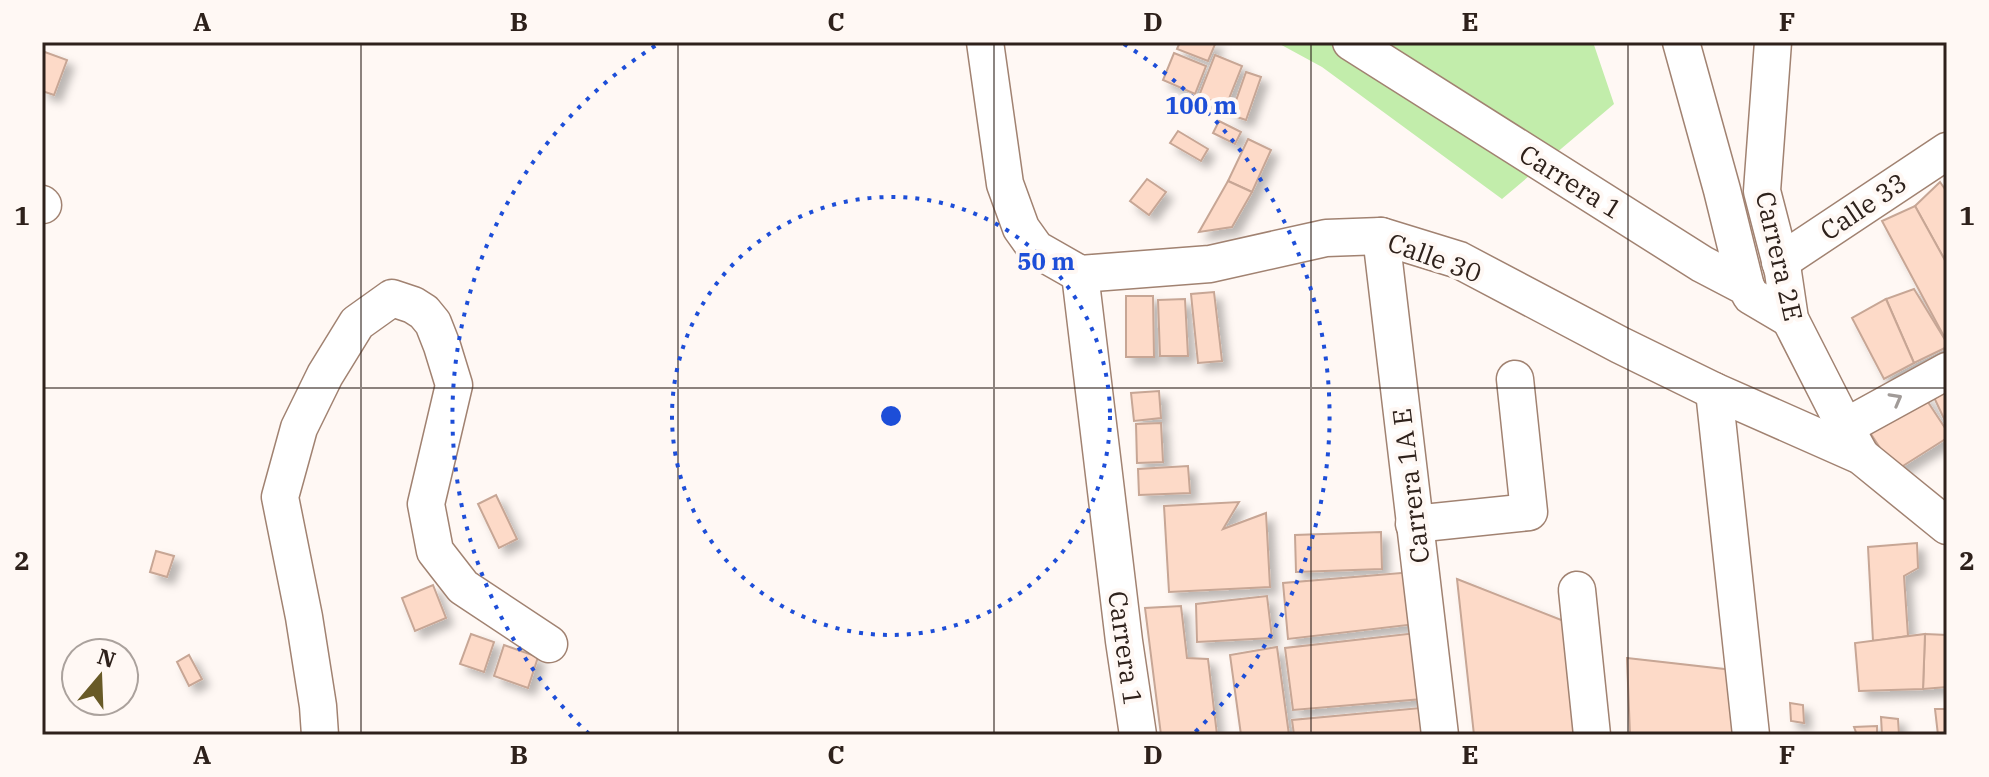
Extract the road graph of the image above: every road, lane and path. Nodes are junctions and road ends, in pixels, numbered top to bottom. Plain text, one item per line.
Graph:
1 (985, 42) edge
2 (1351, 42) edge
3 (1681, 42) edge
4 (1773, 42) edge
5 (1947, 151) edge
6 (1381, 236) junction
7 (1781, 267) junction
8 (1080, 274) junction
9 (1748, 292) junction
10 (1790, 319) junction
11 (1947, 371) edge
12 (1515, 379) dead end
13 (1714, 391) junction
14 (1853, 441) junction
15 (1414, 524) junction
16 (1947, 526) edge
17 (1577, 590) dead end
18 (549, 644) dead end
19 (320, 735) edge
20 (1138, 735) edge
21 (1440, 735) edge
22 (1592, 735) edge
23 (1751, 735) edge

1 - 8 street
2 - 9 street, Carrera 1
3 - 9 street
4 - 7 street, Carrera 2E
5 - 7 street, Calle 33
6 - 8 street, Calle 30
6 - 13 street, Calle 30
6 - 15 street, Carrera 1A E
7 - 9 street, Calle 33
7 - 10 street, Carrera 2E
8 - 20 street, Carrera 1
9 - 10 street, Carrera 1
10 - 14 street, Carrera 2E
14 -> 11 street
12 - 15 street
13 - 14 street, Calle 30
13 - 23 street
14 - 16 street, Calle 30
15 - 21 street, Carrera 1A E
17 - 22 street
18 - 19 street

